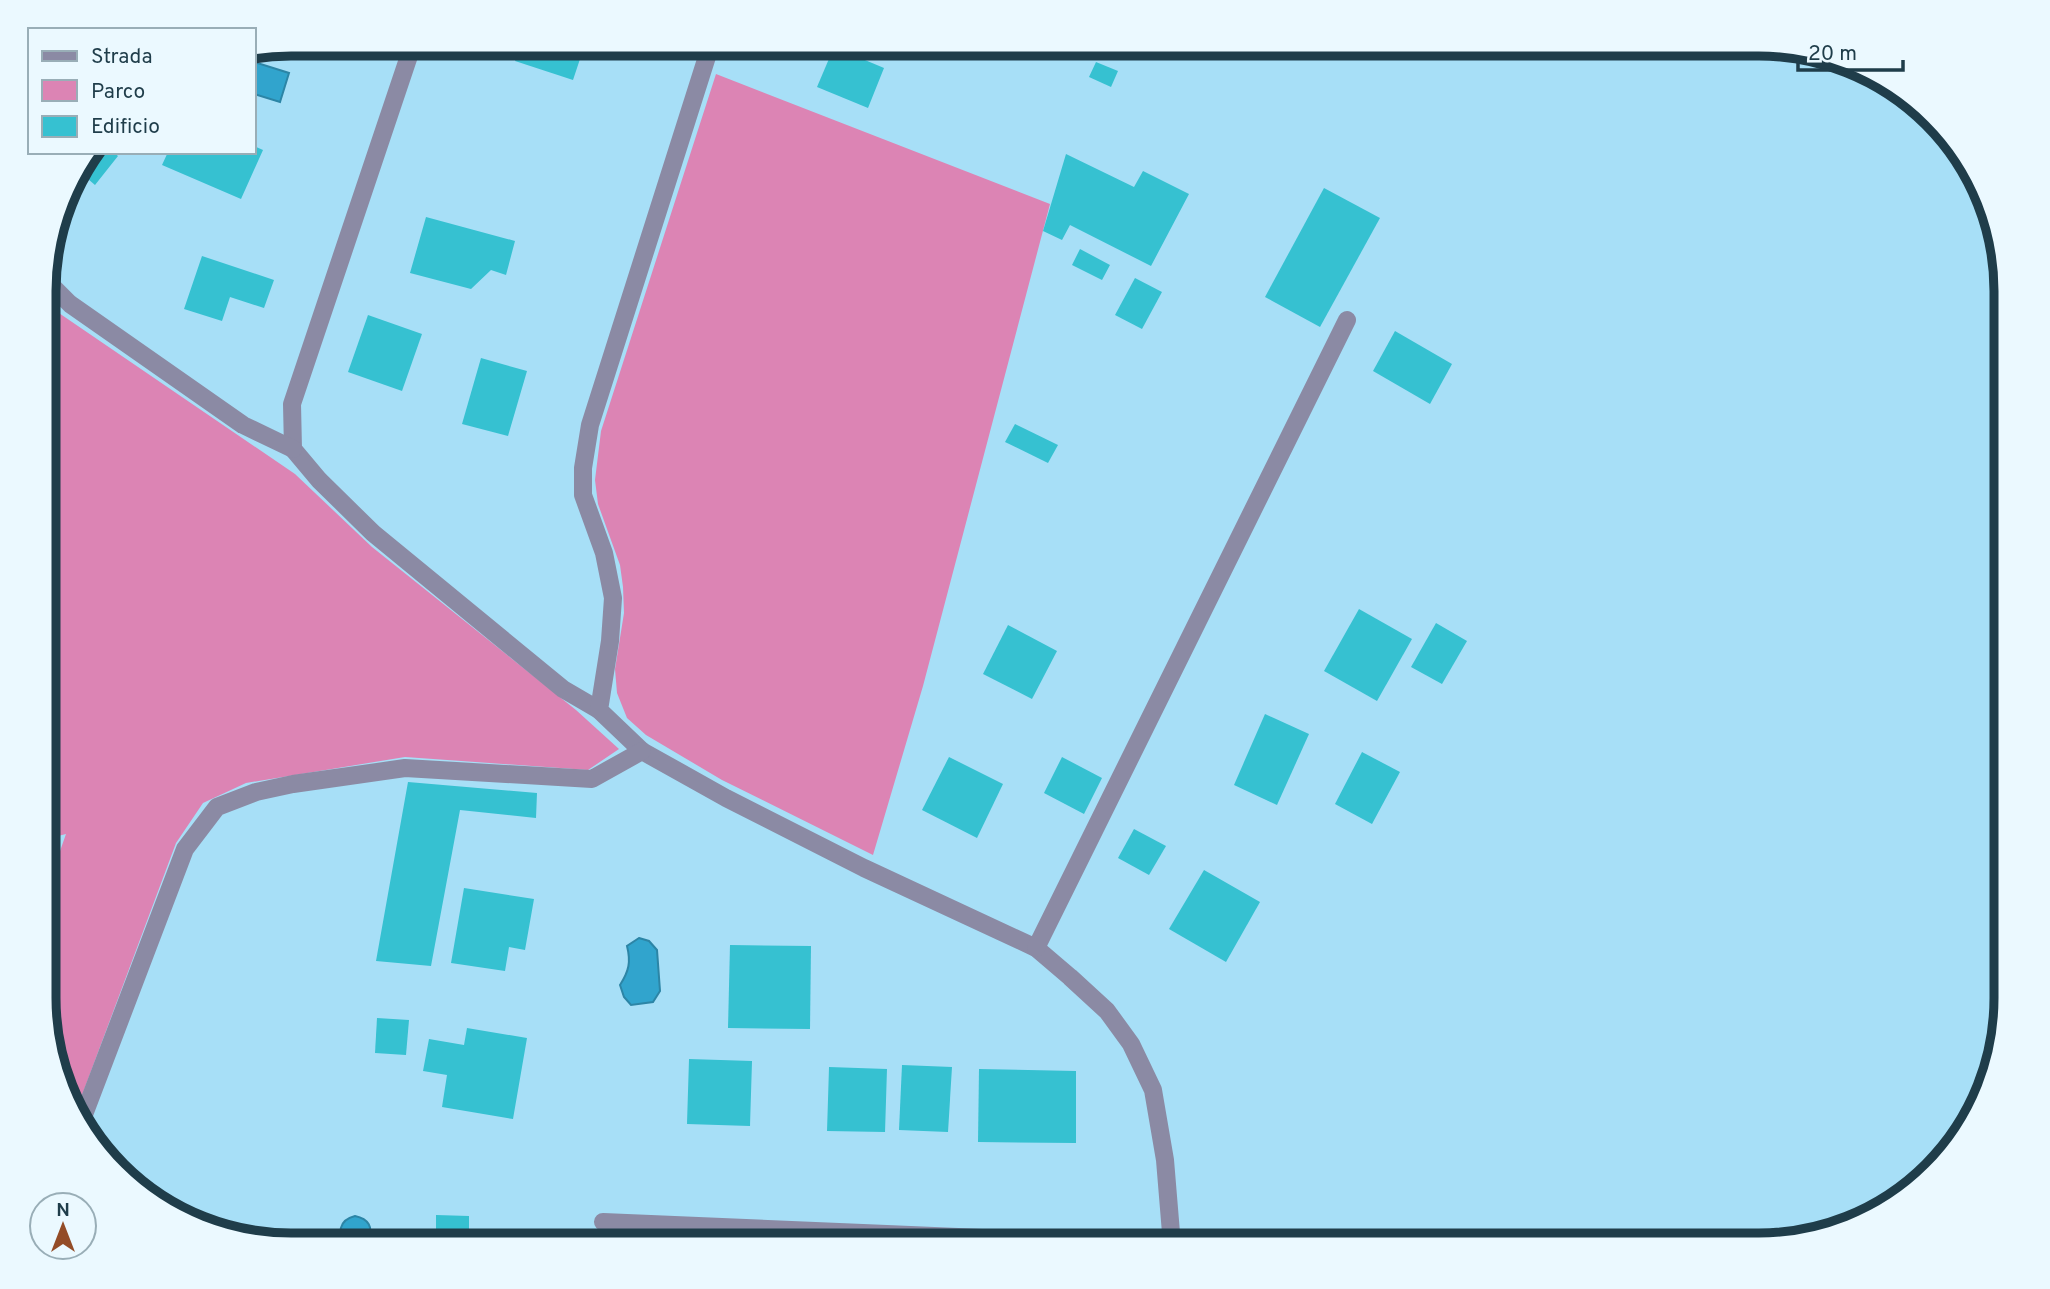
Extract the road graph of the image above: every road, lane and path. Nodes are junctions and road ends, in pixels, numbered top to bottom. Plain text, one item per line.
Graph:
1 (409, 57) edge
2 (707, 57) edge
3 (56, 290) edge
4 (1348, 320) dead end
5 (293, 449) junction
6 (599, 710) junction
7 (642, 751) junction
8 (1036, 948) junction
9 (85, 1111) edge
10 (603, 1222) dead end
11 (1171, 1232) edge
12 (856, 1233) edge

1 - 5 street
2 - 6 street
3 - 5 street
4 - 8 street
5 - 6 street
6 - 7 street
7 - 8 street
7 - 9 street
8 - 11 street
10 - 12 street

